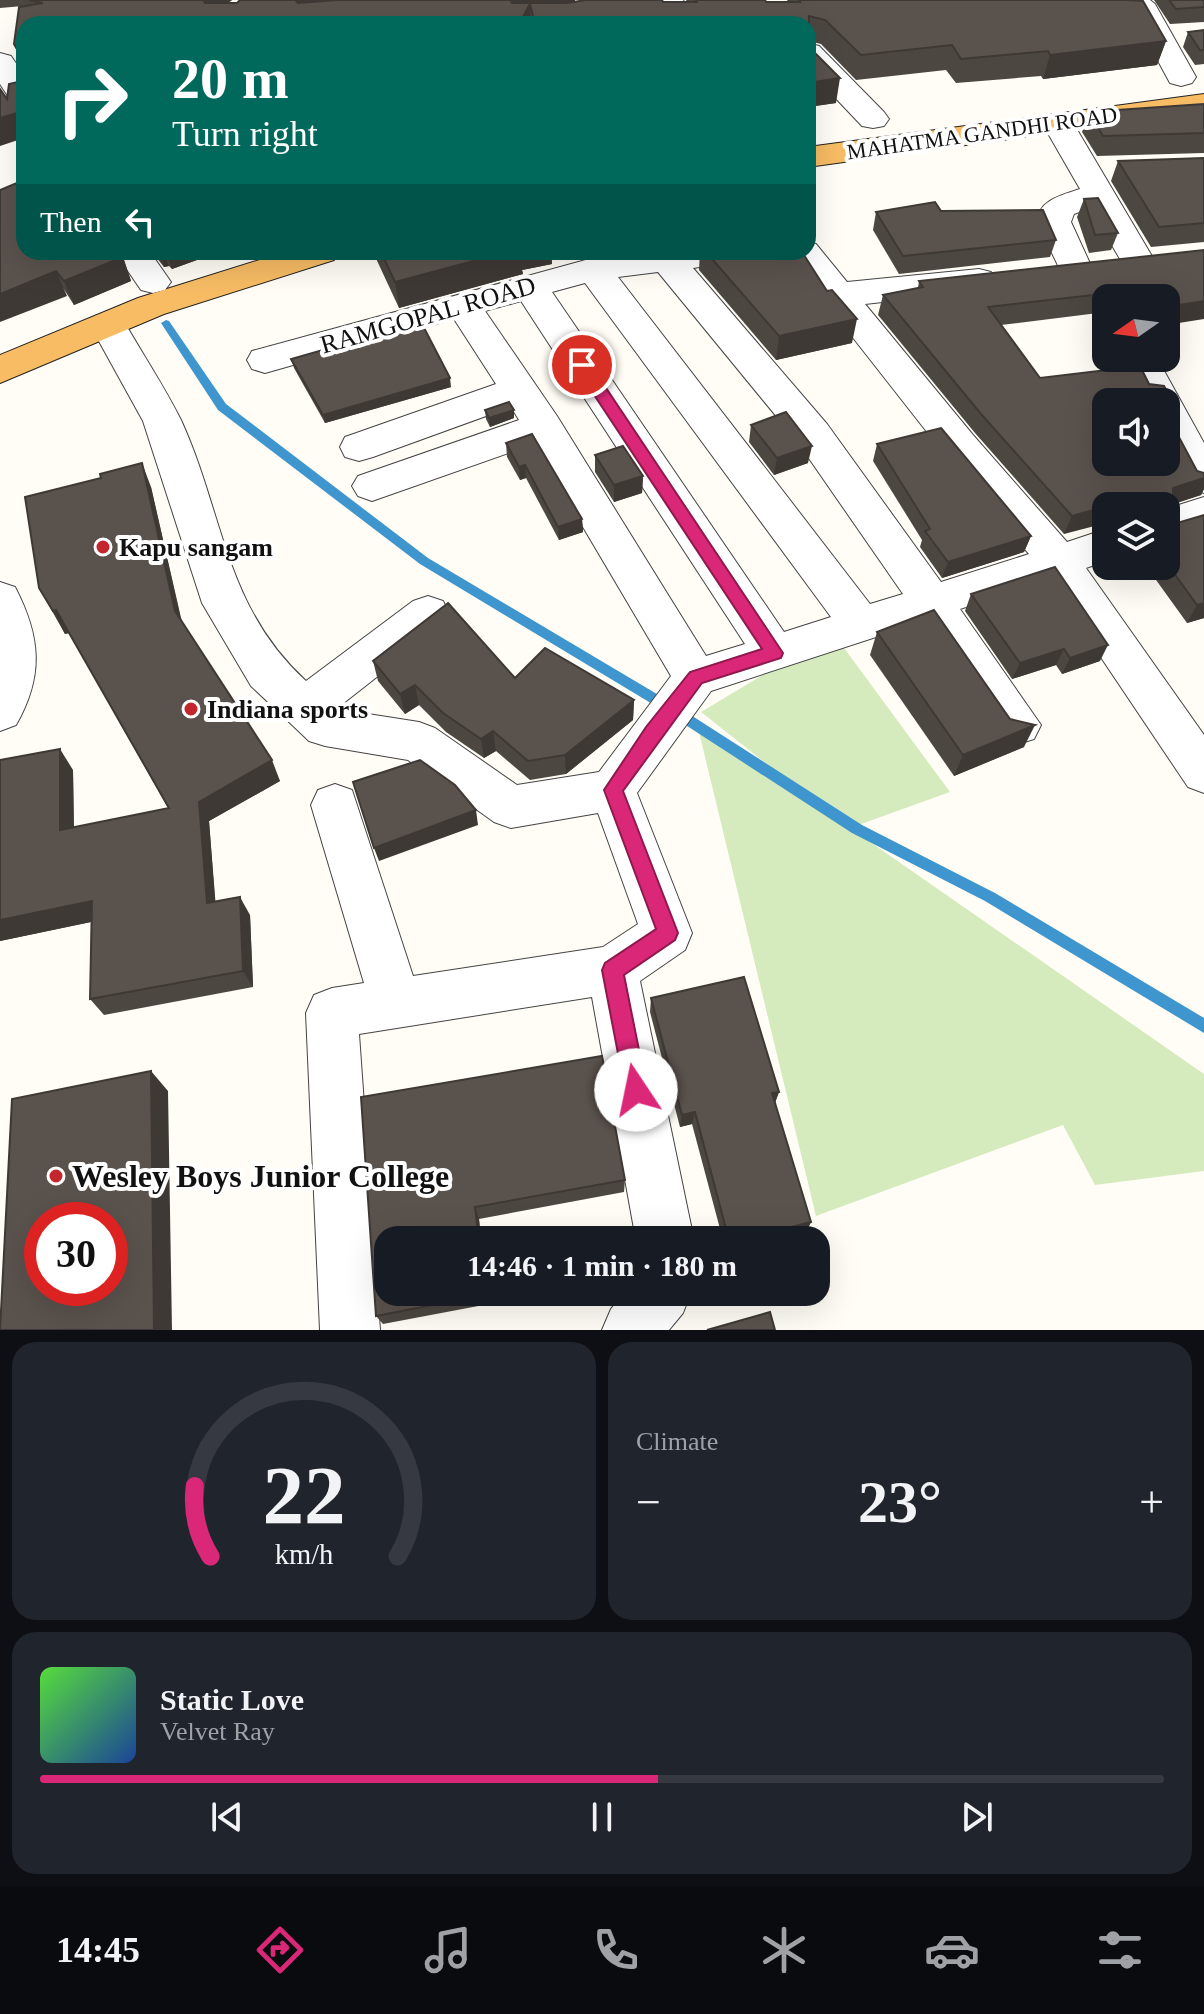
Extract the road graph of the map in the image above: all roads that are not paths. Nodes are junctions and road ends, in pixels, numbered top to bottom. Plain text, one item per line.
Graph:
1 (1131, 0) edge
2 (816, 60) edge
3 (0, 62) edge
4 (16, 85) edge
5 (1190, 93) edge
6 (905, 114) dead end
7 (873, 119) junction
8 (1058, 123) junction
9 (816, 127) edge
10 (816, 156) edge
11 (1099, 177) junction
12 (138, 260) edge
13 (214, 260) edge
14 (297, 260) edge
15 (667, 260) joint
16 (810, 260) edge
17 (593, 269) junction
18 (1066, 275) junction
19 (153, 282) junction
20 (530, 287) junction
21 (836, 295) junction
22 (463, 305) junction
23 (108, 325) junction
24 (0, 340) edge
25 (265, 360) dead end
26 (0, 370) edge
27 (519, 390) junction
28 (543, 426) junction
29 (1180, 430) edge
30 (359, 447) dead end
31 (1198, 456) edge
32 (372, 486) dead end
33 (1204, 512) edge
34 (1180, 520) edge
35 (1092, 549) edge
36 (1058, 560) junction
37 (0, 599) edge
38 (930, 601) junction
39 (428, 613) dead end
40 (861, 624) junction
41 (774, 653) junction
42 (692, 683) junction
43 (304, 708) junction
44 (0, 712) edge
45 (1018, 725) edge
46 (1204, 773) edge
47 (613, 790) junction
48 (335, 805) dead end
49 (612, 970) junction
50 (396, 1003) junction
51 (662, 1226) edge
52 (651, 1306) edge
53 (350, 1330) edge
54 (632, 1330) edge

1 - 5 street
2 - 7 street
3 - 4 street
5 - 8 highway, MAHATMA GANDHI ROAD
6 - 7 highway, MAHATMA GANDHI ROAD
7 - 9 highway, MAHATMA GANDHI ROAD
8 - 10 highway, MAHATMA GANDHI ROAD
8 - 11 street
11 - 18 street
11 - 18 street
12 - 19 street
13 - 19 highway
14 - 23 highway
15 - 17 street, RAMGOPAL ROAD
15 - 38 street
16 - 21 street
17 - 20 street, RAMGOPAL ROAD
17 - 40 street
18 - 21 street
19 - 24 highway
20 - 22 street, RAMGOPAL ROAD
20 - 41 street
21 - 36 street
22 - 25 street, RAMGOPAL ROAD
22 - 27 street
23 - 26 highway
23 - 43 street
27 - 28 street
27 - 30 street
28 - 32 street
28 - 42 street
29 - 31 street
33 - 34 street
35 - 36 street
36 - 38 street
36 - 46 street
37 - 44 street
38 - 40 street
38 - 45 street
39 - 43 street
40 - 41 street
41 - 42 street
42 - 47 street
43 - 47 street
47 - 49 street
48 - 50 street
49 - 50 street
49 - 51 street
50 - 53 street
52 - 54 street

